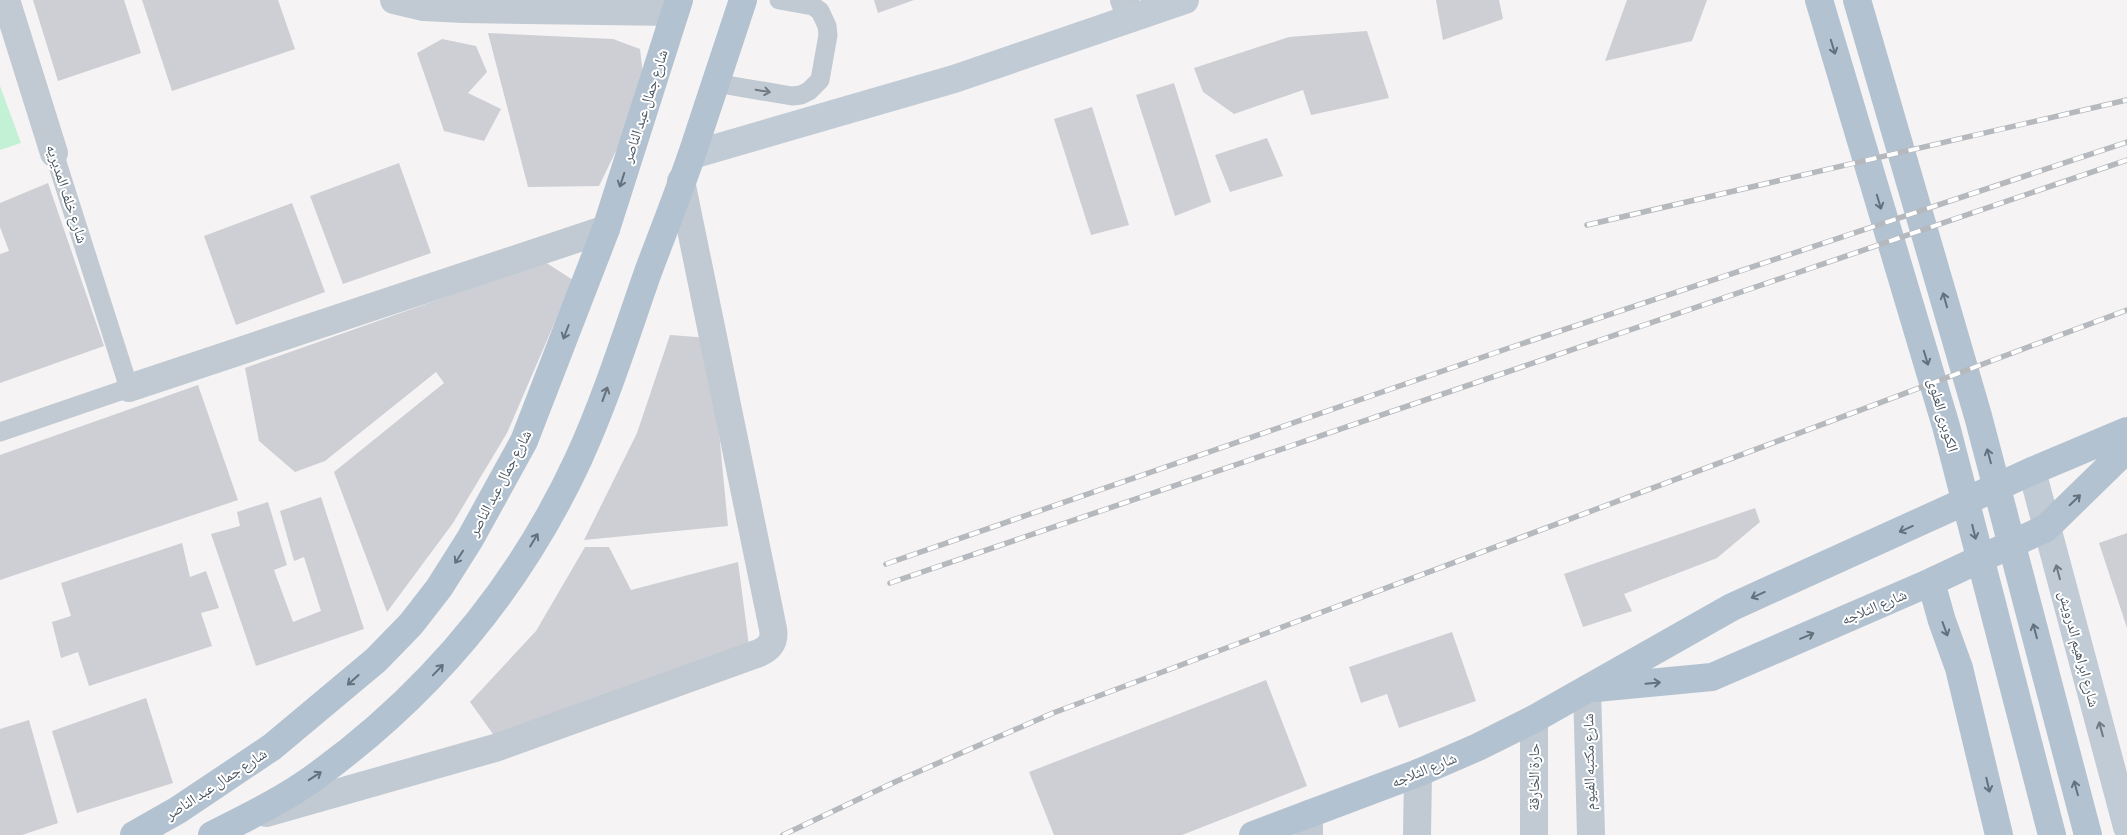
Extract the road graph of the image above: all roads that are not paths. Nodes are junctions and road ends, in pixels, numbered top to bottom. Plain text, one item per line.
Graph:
1 (6, 0) edge
2 (394, 0) edge
3 (743, 0) edge
4 (779, 0) edge
5 (1185, 0) edge
6 (1819, 0) edge
7 (1857, 0) edge
8 (677, 6) edge
9 (1128, 9) edge
10 (715, 83) junction
11 (54, 153) joint
12 (692, 154) junction
13 (681, 181) junction
14 (606, 229) junction
15 (128, 388) junction
16 (2127, 431) edge
17 (0, 432) edge
18 (2127, 450) edge
19 (2032, 471) junction
20 (2046, 528) junction
21 (1931, 582) junction
22 (1587, 689) junction
23 (1534, 719) junction
24 (1418, 773) junction
25 (242, 820) junction
26 (1309, 825) edge
27 (2127, 827) edge
28 (134, 835) edge
29 (212, 835) edge
30 (1253, 835) edge
31 (1417, 835) edge
32 (1534, 835) edge
33 (1591, 835) edge
34 (1999, 835) edge
35 (2052, 835) edge
36 (2088, 835) edge

1 - 11 street, شارع خلف المديريه
2 - 8 street
3 - 10 main road
10 -> 4 lane
5 - 9 street
6 -> 35 main road, الكوبرى العلوى
36 -> 7 main road
8 -> 14 main road, شارع جمال عبد الناصر
9 - 12 street
10 - 12 main road
11 - 15 lane, شارع خلف المديريه
12 - 13 main road
25 -> 13 main road
13 - 25 street
14 - 15 street
14 -> 28 main road, شارع جمال عبد الناصر
15 - 17 lane
16 - 19 main road, شارع الثلاجه
20 -> 18 main road, شارع الثلاجه
19 - 20 street, شارع ابراهيم الدرويش
19 -> 22 main road, شارع الثلاجه
20 - 21 main road, شارع الثلاجه
27 -> 20 street, شارع ابراهيم الدرويش
22 -> 21 main road, شارع الثلاجه
21 -> 34 main road
22 - 23 main road, شارع الثلاجه
22 - 33 street, شارع مكتبه الفيوم
23 - 24 main road, شارع الثلاجه
23 - 32 street, حارة الخارقة
24 - 26 main road, شارع الثلاجه
24 - 31 street
25 - 29 main road
26 - 30 main road, شارع الثلاجه

